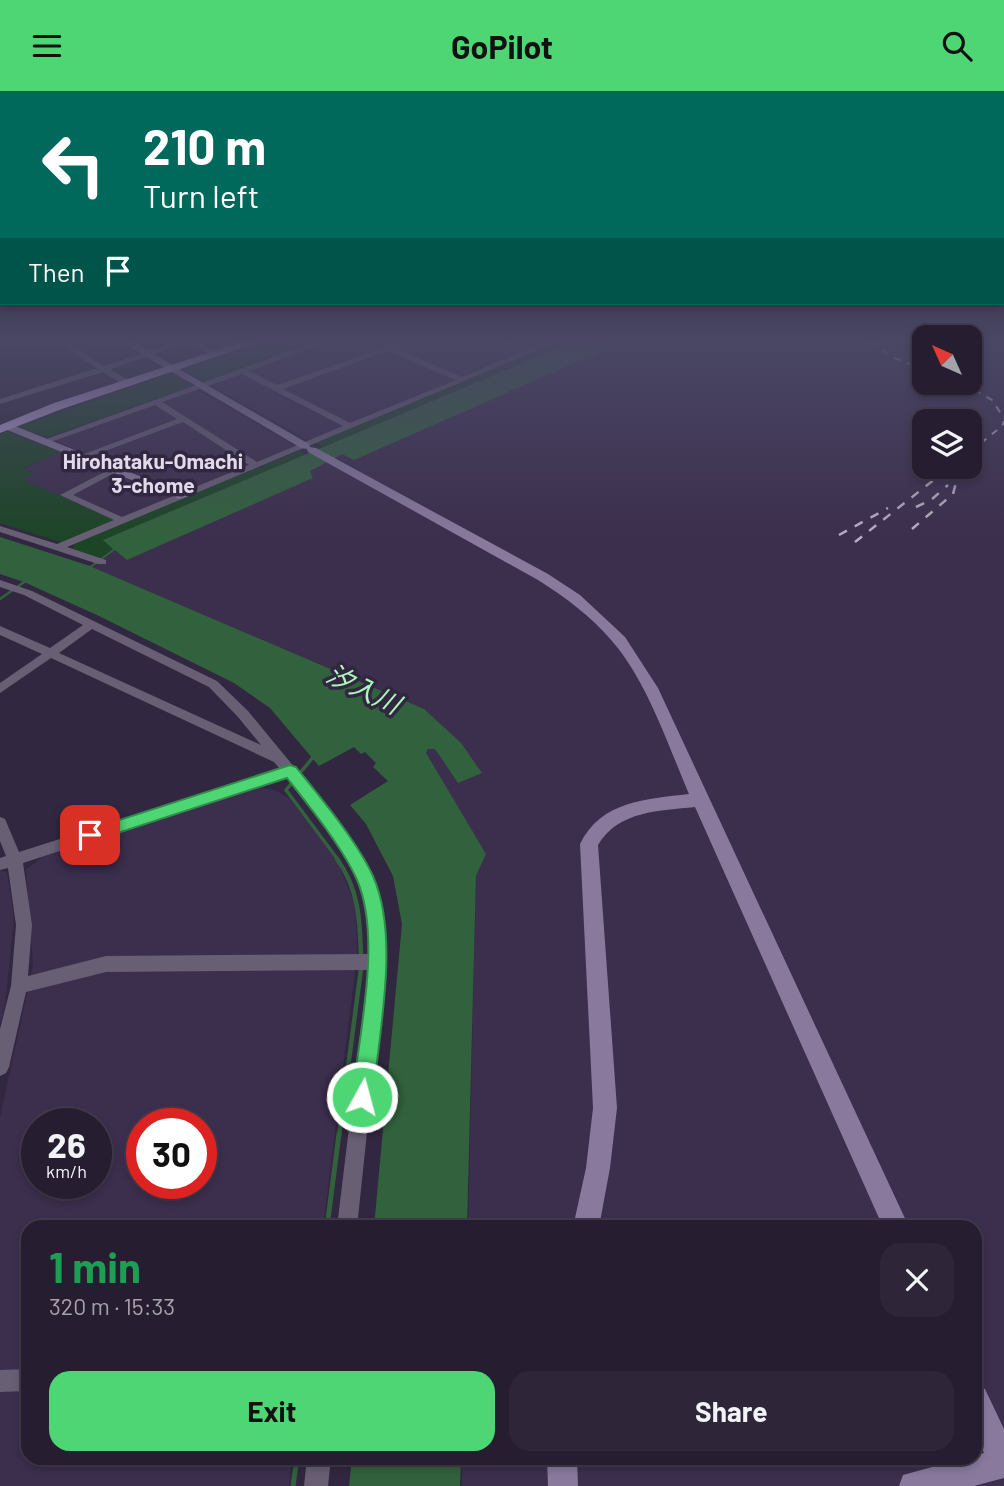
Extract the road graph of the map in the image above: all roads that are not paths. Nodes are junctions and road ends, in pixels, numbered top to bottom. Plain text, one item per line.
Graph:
1 (56, 408) edge
2 (135, 408) edge
3 (166, 408) edge
4 (239, 408) edge
5 (315, 408) edge
6 (395, 408) edge
7 (184, 419) junction
8 (2, 426) edge
9 (350, 427) junction
10 (45, 441) junction
11 (309, 448) junction
12 (83, 456) junction
13 (257, 465) junction
14 (115, 470) junction
15 (183, 496) junction
16 (122, 521) junction
17 (0, 529) edge
18 (58, 547) junction
19 (99, 561) dead end
20 (0, 583) edge
21 (92, 624) junction
22 (0, 630) edge
23 (51, 652) junction
24 (0, 689) edge
25 (286, 765) junction
26 (702, 799) junction
27 (0, 823) edge
28 (8, 862) edge
29 (377, 962) junction
30 (19, 986) junction
31 (7, 1008) edge
32 (0, 1067) edge
33 (347, 1220) edge
34 (587, 1220) edge
35 (893, 1220) edge
36 (21, 1380) edge
37 (0, 1381) edge
38 (982, 1414) edge
39 (1004, 1463) edge
40 (318, 1465) edge
41 (562, 1465) edge
42 (316, 1486) edge
43 (563, 1486) edge
44 (914, 1486) edge

1 - 8 highway
2 - 10 street
3 - 7 street
4 - 11 street
5 - 9 street
6 - 9 street
7 - 12 street
7 - 13 street
8 - 10 street
9 - 11 street
10 - 12 street
11 - 13 street
11 - 26 street
12 - 14 street
13 - 15 street
14 - 15 street
14 - 16 street
15 - 16 street
16 - 18 street
17 - 18 street
18 - 19 street
20 - 21 street
21 - 23 street
21 - 25 street
22 - 23 street
23 - 24 street
23 - 25 street
25 - 28 street
25 - 29 street
26 - 34 street
26 - 35 street
27 - 28 street
28 - 30 street
29 - 30 street
29 - 33 street
30 - 31 street
31 - 32 street
36 - 37 street
38 - 39 street
39 - 44 street
40 - 42 street
41 - 43 street

